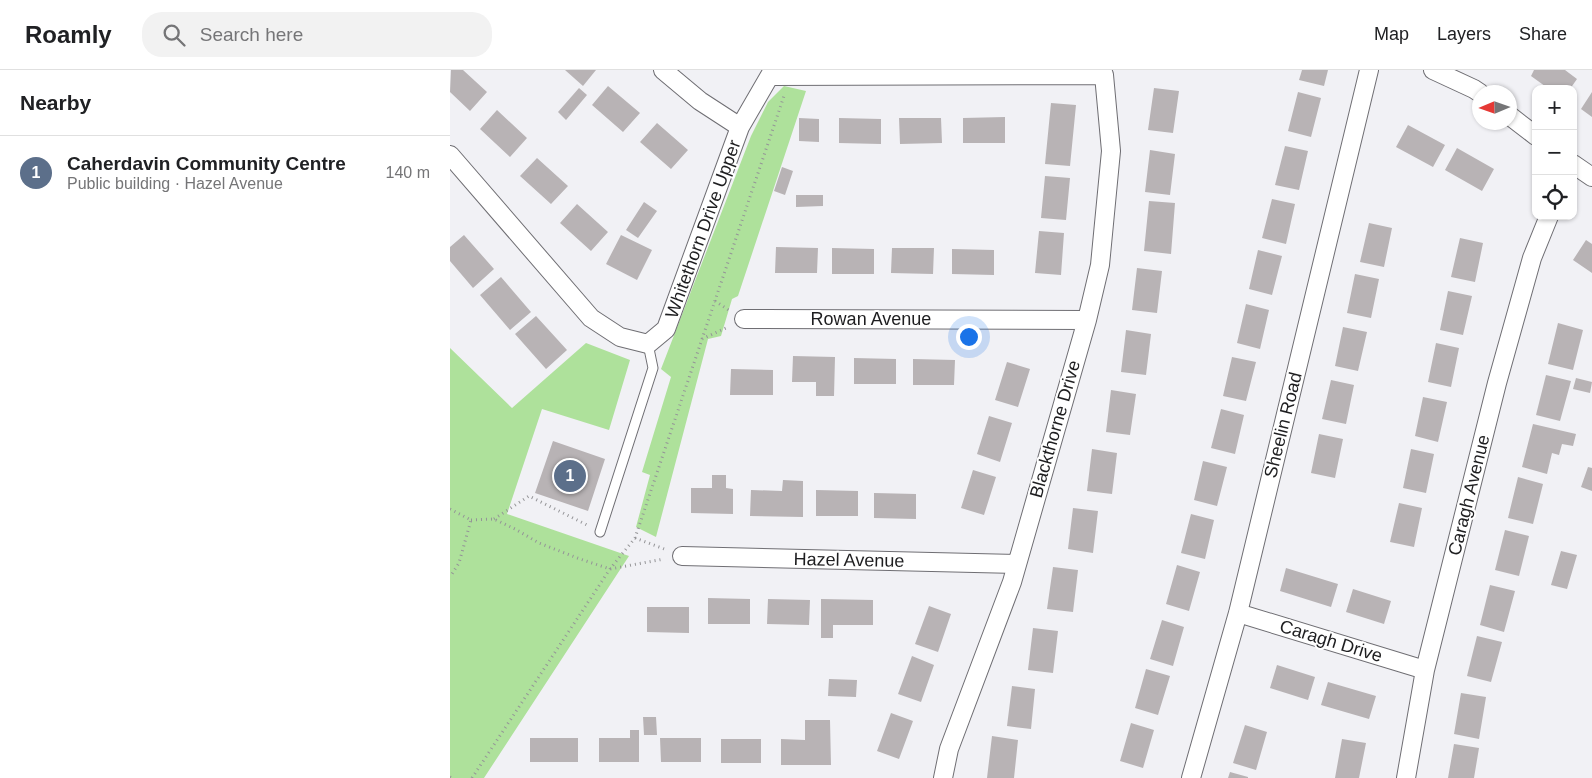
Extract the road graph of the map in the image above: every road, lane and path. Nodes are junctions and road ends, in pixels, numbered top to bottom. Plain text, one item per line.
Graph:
1 (663, 70) edge
2 (1369, 70) edge
3 (1433, 70) edge
4 (1103, 72) edge
5 (772, 73) edge
6 (791, 76) junction
7 (1472, 88) edge
8 (1517, 121) edge
9 (740, 127) junction
10 (1532, 133) edge
11 (450, 155) edge
12 (1577, 167) edge
13 (1592, 177) edge
14 (1547, 220) edge
15 (744, 319) dead end
16 (1087, 320) junction
17 (648, 344) junction
18 (450, 509) edge
19 (494, 519) junction
20 (471, 520) junction
21 (600, 532) joint
22 (634, 538) junction
23 (682, 556) junction
24 (1017, 564) junction
25 (610, 568) junction
26 (450, 577) edge
27 (1238, 613) junction
28 (1425, 670) junction
29 (472, 778) edge
30 (943, 778) edge
31 (1191, 778) edge
32 (1406, 778) edge

1 - 9 street
2 - 27 street, Sheelin Road
3 - 7 street
4 - 6 street
4 - 16 street, Blackthorne Drive
5 - 6 street
5 - 9 street, Whitethorn Drive Upper
6 - 22 path
8 - 10 street
9 - 17 street, Whitethorn Drive Upper
11 - 17 street
12 - 13 street
14 - 28 street, Caragh Avenue
15 - 16 street, Rowan Avenue
16 - 24 street, Blackthorne Drive
17 - 21 lane
18 - 20 path
19 - 20 path
19 - 21 path
19 - 25 path
20 - 26 path
22 - 23 path
22 - 25 path
23 - 24 street, Hazel Avenue
23 - 25 path
24 - 30 street, Blackthorne Drive
25 - 29 path
27 - 28 street, Caragh Drive
27 - 31 street, Sheelin Road
28 - 32 street, Caragh Avenue

